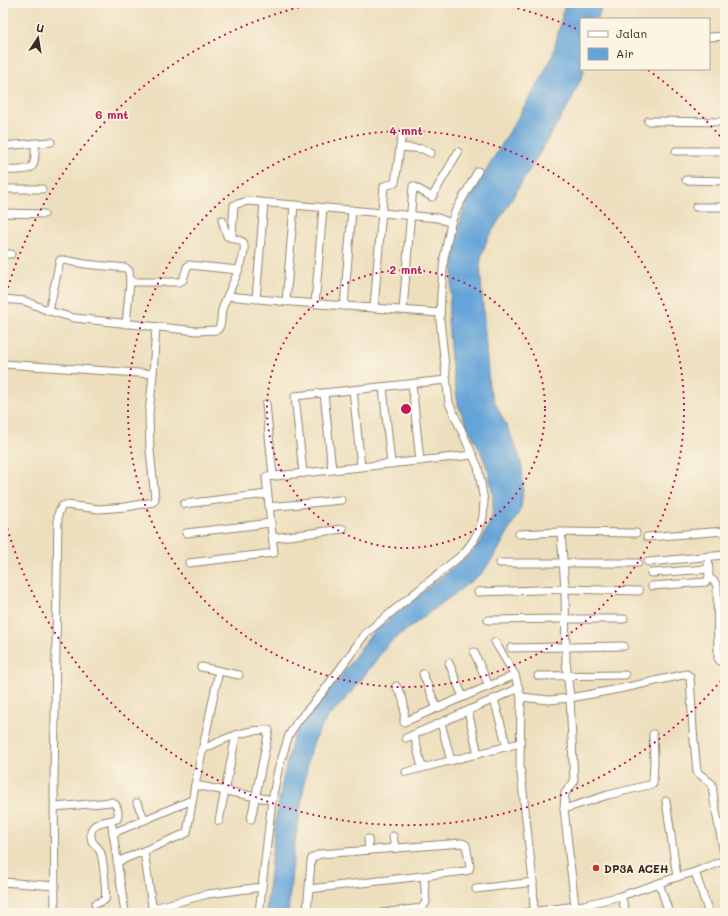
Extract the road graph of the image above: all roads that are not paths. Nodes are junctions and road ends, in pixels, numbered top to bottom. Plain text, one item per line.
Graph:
1 (725, 36) edge
2 (710, 37) edge
3 (648, 121) dead end
4 (725, 122) edge
5 (402, 133) dead end
6 (51, 142) dead end
7 (35, 143) junction
8 (3, 146) edge
9 (400, 147) junction
10 (676, 151) dead end
11 (725, 151) edge
12 (458, 152) dead end
13 (431, 153) dead end
14 (3, 170) edge
15 (478, 171) dead end
16 (686, 180) dead end
17 (725, 181) edge
18 (3, 189) edge
19 (42, 189) dead end
20 (264, 203) junction
21 (294, 205) junction
22 (696, 207) dead end
23 (725, 207) edge
24 (323, 208) junction
25 (352, 210) junction
26 (3, 213) edge
27 (381, 213) junction
28 (44, 214) dead end
29 (411, 215) junction
30 (222, 220) dead end
31 (451, 223) junction
32 (232, 235) dead end
33 (3, 254) edge
34 (11, 254) dead end
35 (238, 270) junction
36 (130, 282) junction
37 (228, 296) junction
38 (3, 299) edge
39 (256, 299) junction
40 (286, 302) junction
41 (315, 304) junction
42 (344, 306) junction
43 (374, 308) junction
44 (403, 310) junction
45 (49, 311) junction
46 (440, 313) junction
47 (126, 324) junction
48 (156, 327) junction
49 (3, 364) edge
50 (153, 374) junction
51 (446, 380) junction
52 (412, 384) junction
53 (383, 387) junction
54 (353, 390) junction
55 (324, 393) junction
56 (266, 404) dead end
57 (473, 455) junction
58 (420, 461) junction
59 (391, 464) junction
60 (360, 467) junction
61 (332, 470) junction
62 (303, 473) junction
63 (273, 476) junction
64 (268, 494) junction
65 (341, 500) dead end
66 (184, 504) dead end
67 (269, 508) junction
68 (271, 523) junction
69 (343, 529) dead end
70 (725, 531) edge
71 (561, 532) junction
72 (186, 533) dead end
73 (636, 533) dead end
74 (519, 534) dead end
75 (647, 537) dead end
76 (272, 538) junction
77 (725, 555) edge
78 (708, 556) junction
79 (563, 562) junction
80 (648, 562) dead end
81 (189, 563) dead end
82 (500, 563) dead end
83 (638, 563) dead end
84 (708, 569) junction
85 (651, 573) dead end
86 (709, 578) junction
87 (652, 586) dead end
88 (565, 589) junction
89 (639, 591) dead end
90 (478, 592) dead end
91 (565, 619) junction
92 (624, 619) dead end
93 (488, 620) dead end
94 (495, 642) dead end
95 (624, 646) dead end
96 (566, 647) junction
97 (511, 648) dead end
98 (474, 652) dead end
99 (725, 661) edge
100 (449, 663) dead end
101 (201, 667) dead end
102 (219, 671) junction
103 (423, 674) dead end
104 (239, 675) dead end
105 (515, 675) junction
106 (625, 675) dead end
107 (538, 676) dead end
108 (567, 676) junction
109 (396, 686) dead end
110 (489, 686) junction
111 (519, 688) junction
112 (463, 697) junction
113 (521, 697) junction
114 (570, 698) junction
115 (494, 699) junction
116 (437, 708) junction
117 (468, 711) junction
118 (441, 723) junction
119 (653, 734) dead end
120 (236, 735) junction
121 (414, 735) junction
122 (406, 738) dead end
123 (520, 744) junction
124 (507, 747) junction
125 (202, 750) junction
126 (478, 754) junction
127 (451, 761) junction
128 (422, 768) junction
129 (406, 772) dead end
130 (195, 785) junction
131 (225, 791) junction
132 (255, 797) junction
133 (192, 800) junction
134 (272, 800) junction
135 (666, 801) dead end
136 (138, 804) dead end
137 (55, 807) junction
138 (564, 809) junction
139 (250, 819) dead end
140 (145, 820) junction
141 (219, 821) dead end
142 (393, 836) dead end
143 (368, 839) dead end
144 (395, 848) junction
145 (369, 850) junction
146 (144, 851) junction
147 (725, 860) edge
148 (117, 862) junction
149 (695, 872) junction
150 (424, 876) junction
151 (678, 877) junction
152 (3, 882) edge
153 (532, 882) junction
154 (659, 883) junction
155 (55, 886) junction
156 (262, 887) junction
157 (309, 889) junction
158 (476, 889) dead end
159 (621, 896) junction
160 (95, 904) dead end
161 (584, 905) junction
162 (575, 906) junction
163 (158, 907) dead end
164 (422, 910) edge
165 (534, 912) junction
166 (55, 913) edge
167 (125, 913) edge
168 (152, 913) edge
169 (259, 913) edge
170 (307, 913) edge
171 (382, 913) edge
172 (523, 913) edge
173 (586, 913) edge
174 (626, 913) edge
175 (669, 913) edge
176 (709, 913) edge

1 - 2 street
3 - 4 street
5 - 9 street
6 - 7 street
7 - 8 street
7 - 14 street
9 - 13 street
9 - 27 street
10 - 11 street
12 - 29 street
15 - 31 street
16 - 17 street
18 - 19 street
20 - 21 street
20 - 32 street
20 - 39 street
21 - 24 street
21 - 40 street
22 - 23 street
24 - 25 street
24 - 41 street
25 - 27 street
25 - 42 street
26 - 28 street
27 - 29 street
27 - 43 street
29 - 31 street
29 - 44 street
30 - 35 street
31 - 46 street
33 - 34 street
35 - 36 street
35 - 37 street
36 - 45 street
36 - 47 street
37 - 39 street
37 - 48 street
38 - 45 street
39 - 40 street
40 - 41 street
41 - 42 street
42 - 43 street
43 - 44 street
44 - 46 street
45 - 47 street
46 - 51 street
47 - 48 street
48 - 50 street
49 - 50 street
50 - 137 street
51 - 52 street
51 - 57 street
52 - 53 street
52 - 58 street
53 - 54 street
53 - 59 street
54 - 55 street
54 - 60 street
55 - 61 street
55 - 62 street
56 - 63 street
57 - 58 street
57 - 134 street
58 - 59 street
59 - 60 street
60 - 61 street
61 - 62 street
62 - 63 street
63 - 64 street
64 - 66 street
64 - 67 street
65 - 67 street
67 - 68 street
68 - 72 street
68 - 76 street
69 - 76 street
70 - 75 street
71 - 73 street
71 - 74 street
71 - 79 street
76 - 81 street
77 - 78 street
78 - 80 street
78 - 84 street
79 - 82 street
79 - 83 street
79 - 88 street
84 - 85 street
84 - 86 street
86 - 87 street
86 - 99 street
88 - 89 street
88 - 90 street
88 - 91 street
91 - 92 street
91 - 93 street
91 - 96 street
94 - 105 street
95 - 96 street
96 - 97 street
96 - 108 street
98 - 110 street
100 - 112 street
101 - 102 street
102 - 104 street
102 - 125 street
103 - 116 street
105 - 110 street
105 - 111 street
106 - 108 street
107 - 108 street
108 - 114 street
109 - 116 street
110 - 112 street
111 - 113 street
111 - 115 street
112 - 116 street
113 - 114 street
113 - 123 street
114 - 138 street
114 - 147 street
115 - 117 street
115 - 124 street
117 - 118 street
117 - 126 street
118 - 121 street
118 - 127 street
119 - 138 street
120 - 125 street
120 - 131 street
120 - 132 street
121 - 122 street
121 - 128 street
123 - 124 street
123 - 153 street
124 - 126 street
125 - 130 street
126 - 127 street
127 - 128 street
128 - 129 street
130 - 131 street
130 - 133 street
131 - 132 street
131 - 141 street
132 - 134 street
132 - 139 street
133 - 140 street
133 - 146 street
134 - 156 street
135 - 151 street
136 - 140 street
137 - 155 street
137 - 160 street
138 - 162 street
140 - 148 street
142 - 144 street
143 - 145 street
144 - 145 street
144 - 150 street
145 - 157 street
146 - 148 street
146 - 168 street
147 - 149 street
148 - 167 street
149 - 151 street
149 - 176 street
150 - 157 street
150 - 164 street
151 - 154 street
152 - 155 street
153 - 158 street
153 - 165 street
154 - 159 street
154 - 175 street
155 - 166 street
156 - 163 street
156 - 169 street
157 - 170 street
159 - 161 street
159 - 174 street
161 - 162 street
161 - 173 street
162 - 165 street
164 - 171 street
165 - 172 street

